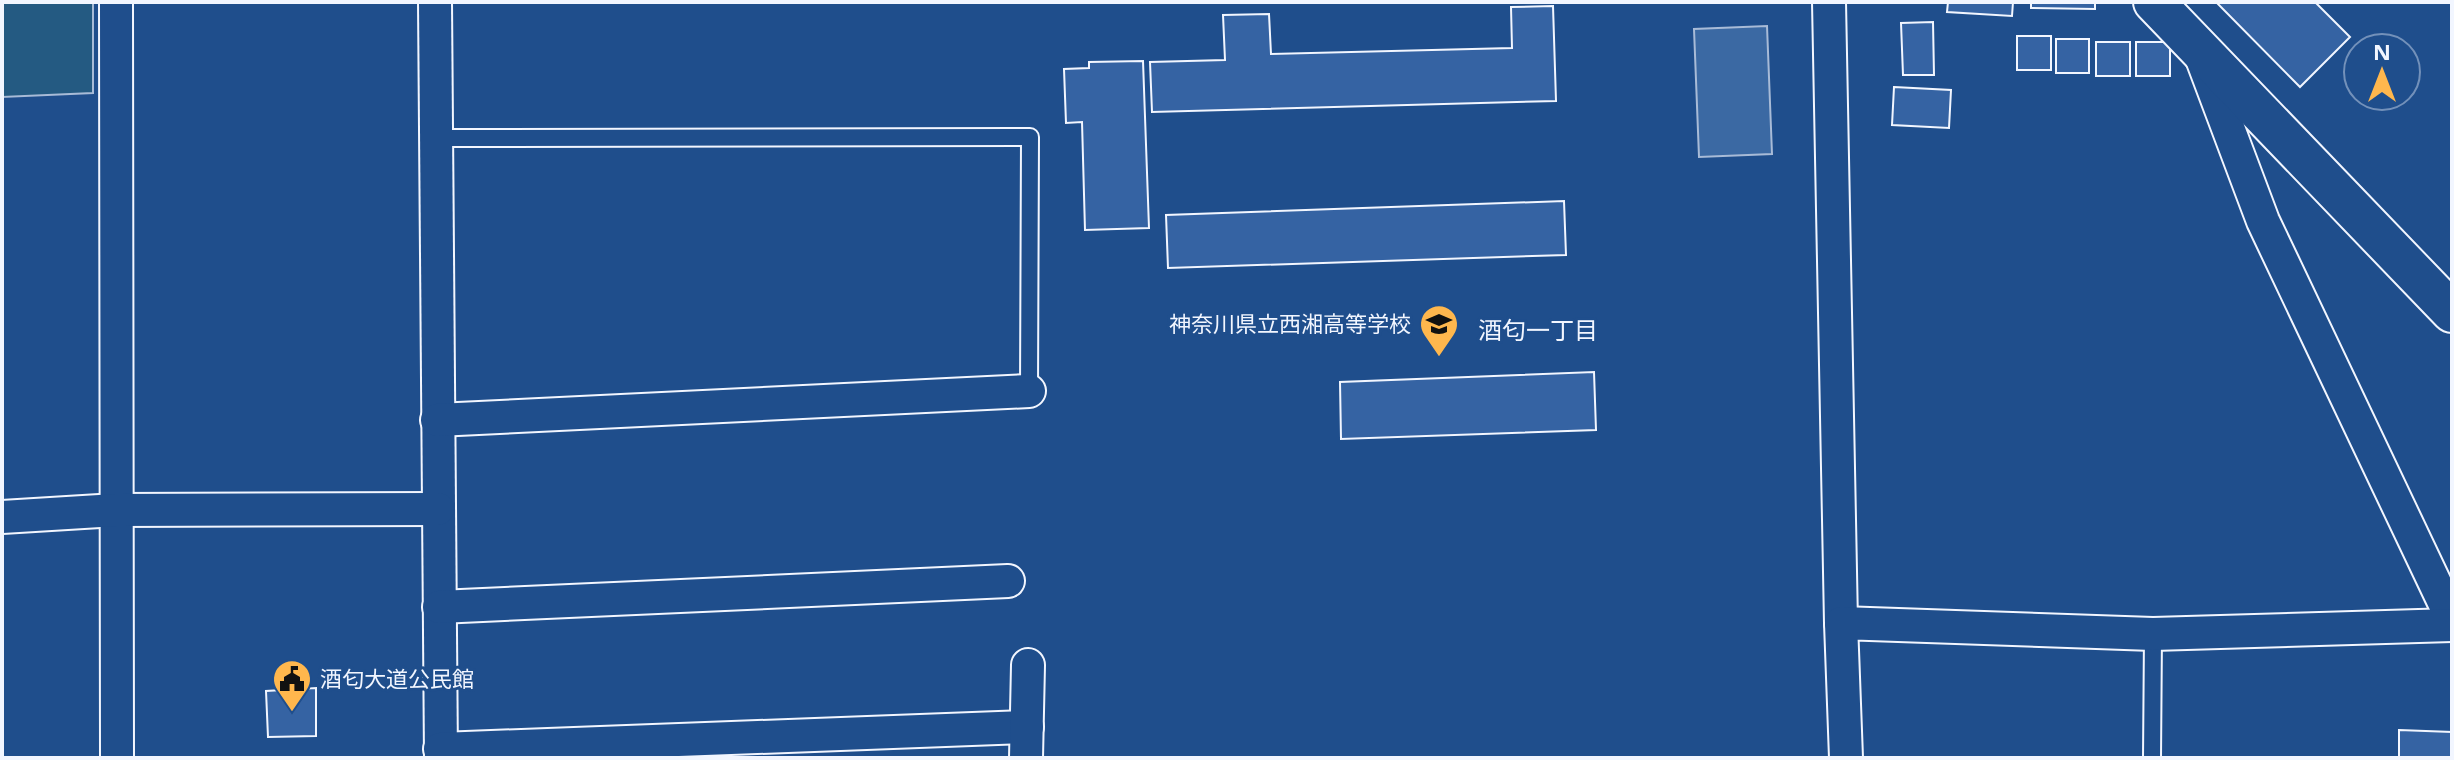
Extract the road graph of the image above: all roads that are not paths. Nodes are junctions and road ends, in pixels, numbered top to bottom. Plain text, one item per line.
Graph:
1 (116, 2) edge
2 (435, 2) edge
3 (1829, 2) edge
4 (2154, 2) edge
5 (2199, 49) junction
6 (438, 138) junction
7 (2452, 312) edge
8 (1029, 391) joint
9 (437, 420) junction
10 (438, 509) junction
11 (116, 510) junction
12 (2, 517) edge
13 (1008, 581) dead end
14 (439, 607) junction
15 (2452, 622) edge
16 (1841, 623) junction
17 (2153, 634) junction
18 (1028, 665) dead end
19 (1026, 743) edge
20 (440, 753) edge
21 (117, 758) edge
22 (1846, 758) edge
23 (2152, 758) edge

1 - 11 street
2 - 6 street
3 - 16 street
4 - 5 street
5 - 7 street
5 - 15 street
6 - 8 lane
6 - 9 street
8 - 9 street
9 - 10 street
10 - 11 street
10 - 14 street
11 - 12 street
11 - 21 street
13 - 14 street
14 - 20 street
15 - 17 street
16 - 17 street
16 - 22 street
17 - 23 lane
18 - 19 street
19 - 20 street

